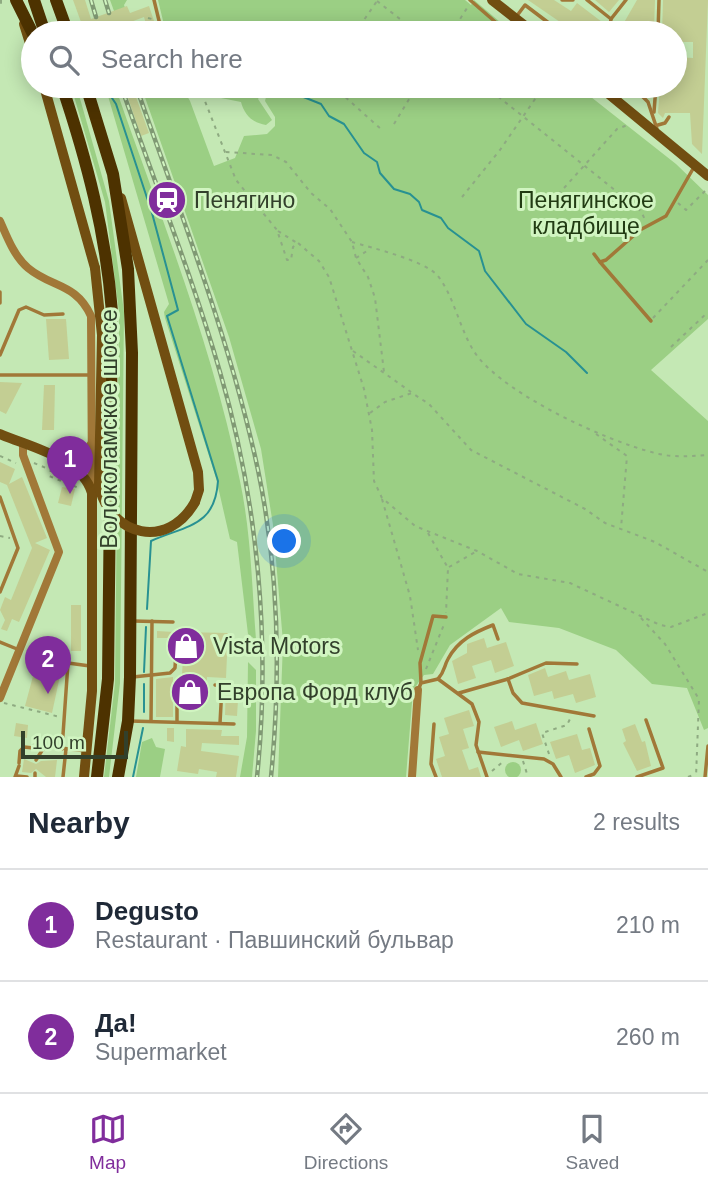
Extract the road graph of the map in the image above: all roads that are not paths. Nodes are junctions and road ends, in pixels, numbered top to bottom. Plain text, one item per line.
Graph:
1 (34, 0) edge
2 (56, 0) edge
3 (154, 0) edge
4 (492, 0) edge
5 (562, 0) edge
6 (573, 0) edge
7 (587, 0) edge
8 (626, 0) edge
9 (659, 0) edge
10 (13, 1) edge
11 (470, 1) edge
12 (526, 3) edge
13 (515, 18) junction
14 (611, 19) joint
15 (25, 21) edge
16 (41, 21) edge
17 (64, 21) edge
18 (159, 21) edge
19 (494, 21) edge
20 (519, 21) edge
21 (548, 21) edge
22 (658, 21) edge
23 (21, 22) edge
24 (47, 98) edge
25 (65, 98) edge
26 (90, 98) edge
27 (619, 98) edge
28 (641, 98) edge
29 (655, 98) edge
30 (654, 114) junction
31 (669, 117) dead end
32 (657, 130) junction
33 (695, 166) junction
34 (113, 174) junction
35 (708, 176) edge
36 (0, 221) edge
37 (594, 254) dead end
38 (600, 262) junction
39 (0, 292) edge
40 (0, 303) edge
41 (63, 314) dead end
42 (651, 321) road end
43 (0, 355) edge
44 (0, 375) edge
45 (93, 375) junction
46 (0, 434) edge
47 (92, 442) junction
48 (23, 444) junction
49 (58, 462) junction
50 (111, 462) junction
51 (89, 492) junction
52 (0, 497) edge
53 (92, 531) junction
54 (0, 592) edge
55 (446, 617) road end
56 (131, 621) junction
57 (152, 621) junction
58 (173, 622) dead end
59 (177, 635) dead end
60 (498, 639) dead end
61 (0, 642) edge
62 (20, 650) junction
63 (577, 664) dead end
64 (92, 666) junction
65 (152, 673) junction
66 (131, 677) junction
67 (438, 679) junction
68 (508, 679) junction
69 (215, 685) dead end
70 (177, 686) dead end
71 (420, 686) junction
72 (459, 693) junction
73 (0, 700) edge
74 (594, 716) dead end
75 (646, 720) dead end
76 (128, 721) junction
77 (177, 721) junction
78 (151, 722) junction
79 (220, 723) junction
80 (234, 724) dead end
81 (434, 724) dead end
82 (589, 729) dead end
83 (708, 746) edge
84 (43, 749) junction
85 (64, 749) junction
86 (88, 752) junction
87 (478, 752) junction
88 (36, 760) dead end
89 (707, 768) edge
90 (486, 776) edge
91 (16, 777) edge
92 (27, 777) edge
93 (63, 777) edge
94 (84, 777) edge
95 (97, 777) edge
96 (118, 777) edge
97 (412, 777) edge
98 (436, 777) edge
99 (561, 777) edge
100 (586, 777) edge
101 (637, 777) edge
102 (705, 777) edge

1 - 16 main road
2 - 17 main road
3 - 18 lane
4 - 13 main road
5 - 6 lane
7 - 14 lane
8 - 14 lane
9 - 22 lane
10 - 15 main road
10 - 23 main road
11 - 19 lane
12 - 13 lane
12 - 21 lane
13 - 20 main road
24 - 34 main road, bridge
25 - 50 main road, Волоколамское шоссе
26 - 34 main road, Волоколамское шоссе
27 - 32 main road
28 - 30 lane
29 - 30 lane
30 - 32 lane
31 - 32 lane
32 - 33 main road
33 - 35 main road
33 - 38 lane
34 - 56 main road, Волоколамское шоссе
36 - 45 street
37 - 38 lane
38 - 42 lane
39 - 40 lane
41 - 43 lane
44 - 45 lane
45 - 47 street
46 - 48 main road
47 - 49 street
47 - 51 street
48 - 49 main road
48 - 62 street
49 - 51 main road
50 - 53 main road
50 - 95 main road, Волоколамское шоссе
51 - 53 main road
52 - 54 lane
53 - 64 main road
55 - 71 lane
56 - 57 lane
56 - 66 main road, Волоколамское шоссе
57 - 58 lane
57 - 65 lane
59 - 65 lane
60 - 67 lane
61 - 62 lane
62 - 73 street
63 - 68 lane
64 - 85 lane
64 - 86 main road
65 - 66 lane
65 - 78 lane
66 - 76 main road, Волоколамское шоссе
67 - 71 lane
67 - 72 lane
68 - 72 lane
68 - 74 lane
69 - 79 lane
70 - 77 lane
71 - 97 street
72 - 87 lane
75 - 101 lane
76 - 78 lane
76 - 96 main road, Волоколамское шоссе
77 - 78 lane
77 - 79 lane
79 - 80 lane
81 - 98 lane
82 - 100 lane
83 - 89 lane
84 - 85 lane
84 - 88 lane
84 - 91 lane
85 - 86 lane
85 - 93 lane
86 - 94 main road
87 - 90 lane
87 - 99 lane
89 - 102 lane
91 - 92 lane

